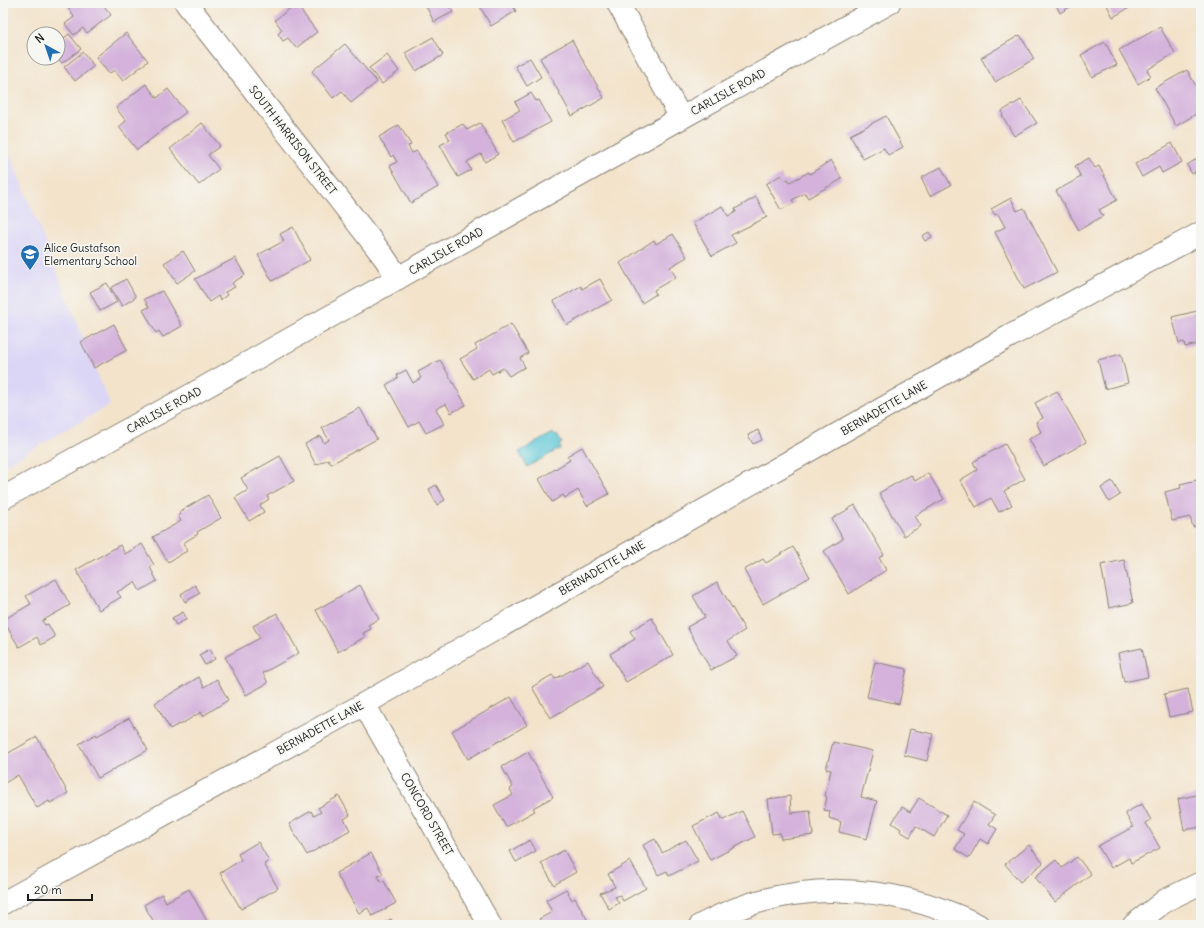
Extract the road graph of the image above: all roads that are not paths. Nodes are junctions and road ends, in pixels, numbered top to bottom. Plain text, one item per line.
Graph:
1 (186, 3) edge
2 (618, 3) edge
3 (889, 3) edge
4 (681, 118) junction
5 (1201, 233) edge
6 (398, 278) junction
7 (3, 498) edge
8 (364, 704) junction
9 (1201, 883) edge
10 (3, 903) edge
11 (490, 925) edge
12 (701, 925) edge
13 (978, 925) edge
14 (1134, 925) edge

1 - 6 street, SOUTH HARRISON STREET
2 - 4 street
3 - 4 street, CARLISLE ROAD
4 - 6 street, CARLISLE ROAD
5 - 8 street, BERNADETTE LANE
6 - 7 street, CARLISLE ROAD
8 - 10 street, BERNADETTE LANE
8 - 11 street, CONCORD STREET
9 - 14 street
12 - 13 street

